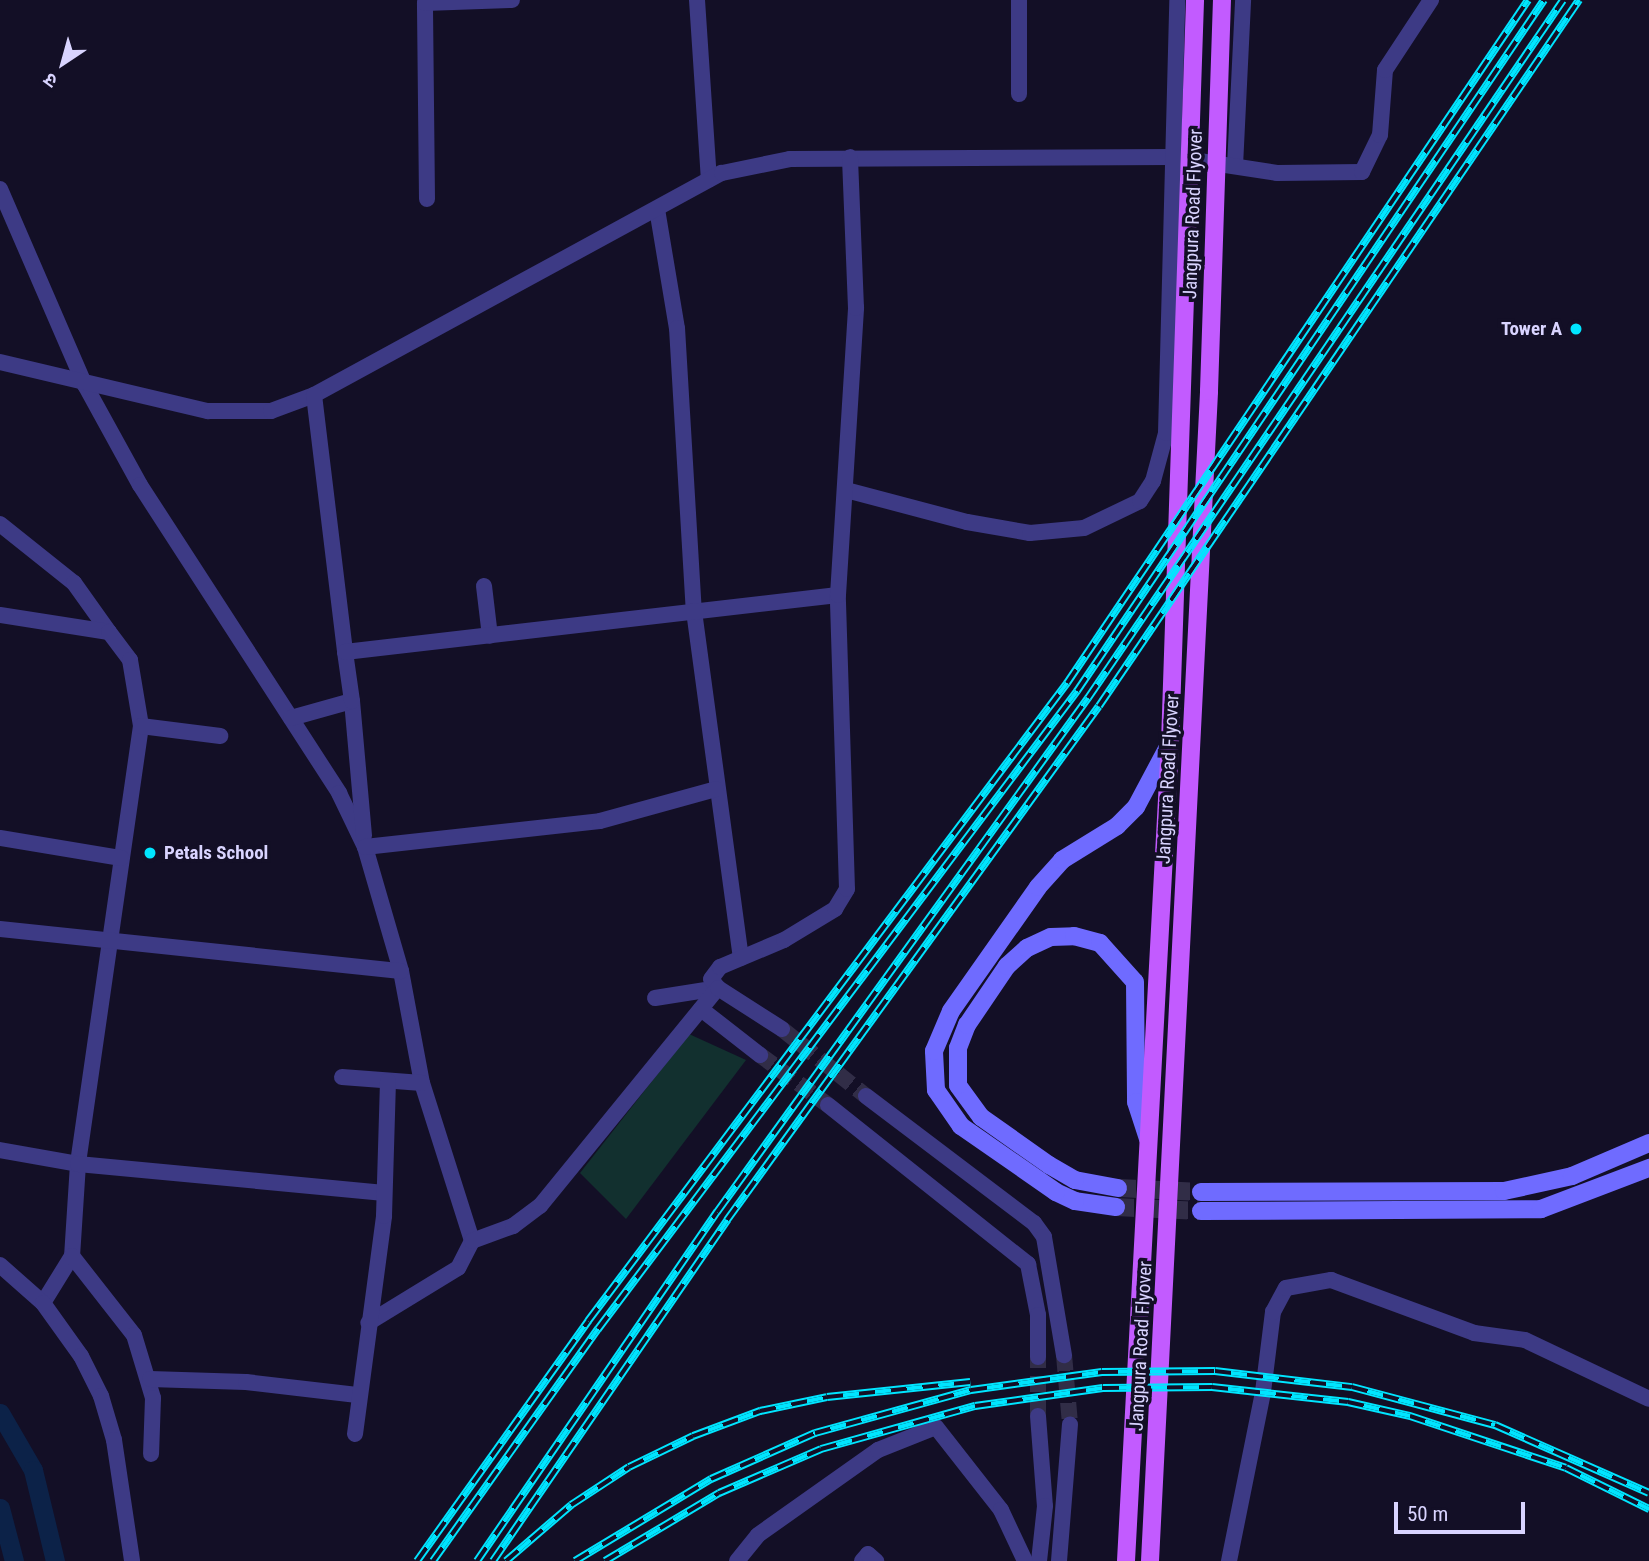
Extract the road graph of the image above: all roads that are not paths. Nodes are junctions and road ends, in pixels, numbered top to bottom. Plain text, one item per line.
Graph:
1 (512, 0) edge
2 (697, 0) edge
3 (1020, 0) edge
4 (1177, 0) edge
5 (1195, 0) edge
6 (1222, 0) edge
7 (1243, 0) edge
8 (1432, 0) edge
9 (1019, 94) dead end
10 (1173, 157) junction
11 (850, 158) junction
12 (1235, 166) junction
13 (709, 180) junction
14 (0, 189) edge
15 (427, 199) dead end
16 (657, 209) junction
17 (0, 362) edge
18 (85, 384) junction
19 (314, 395) junction
20 (846, 490) junction
21 (0, 524) edge
22 (484, 586) dead end
23 (838, 595) junction
24 (694, 611) junction
25 (0, 615) edge
26 (109, 632) junction
27 (490, 636) junction
28 (345, 652) junction
29 (352, 701) junction
30 (291, 718) junction
31 (141, 726) junction
32 (220, 736) dead end
33 (1170, 743) junction
34 (716, 789) junction
35 (0, 838) edge
36 (365, 847) junction
37 (121, 858) junction
38 (0, 929) edge
39 (112, 940) junction
40 (741, 958) junction
41 (401, 971) junction
42 (718, 988) junction
43 (655, 998) dead end
44 (701, 1009) junction
45 (782, 1029) tunnel mouth
46 (760, 1055) tunnel mouth
47 (342, 1077) dead end
48 (388, 1081) junction
49 (422, 1083) junction
50 (866, 1096) tunnel mouth
51 (828, 1105) tunnel mouth
52 (1149, 1142) junction
53 (1649, 1143) edge
54 (0, 1150) edge
55 (78, 1164) junction
56 (1649, 1168) edge
57 (1118, 1188) tunnel mouth
58 (1201, 1192) tunnel mouth
59 (382, 1194) junction
60 (1116, 1207) tunnel mouth
61 (1201, 1211) tunnel mouth
62 (472, 1241) junction
63 (72, 1256) junction
64 (0, 1265) edge
65 (43, 1303) junction
66 (368, 1322) junction
67 (1064, 1355) tunnel mouth
68 (1038, 1357) tunnel mouth
69 (150, 1379) junction
70 (357, 1395) junction
71 (1649, 1399) edge
72 (1038, 1416) tunnel mouth
73 (1070, 1424) tunnel mouth
74 (355, 1434) dead end
75 (151, 1454) dead end
76 (132, 1561) edge
77 (737, 1561) edge
78 (862, 1561) edge
79 (876, 1561) edge
80 (1025, 1561) edge
81 (1039, 1561) edge
82 (1059, 1561) edge
83 (1126, 1561) edge
84 (1150, 1561) edge
85 (1229, 1561) edge

1 - 15 street
2 - 13 street
3 - 9 street
4 - 10 street
5 - 33 main road, Jangpura Road Flyover
6 - 84 main road, Jangpura Road Flyover
7 - 12 street
8 - 12 street
10 - 11 street
10 - 12 street
10 - 20 street
11 - 13 street
11 - 20 street
13 - 16 street
14 - 18 street
16 - 19 street
16 - 24 street
17 - 18 street
18 - 19 street
18 - 30 street
19 - 28 street
20 - 23 street
21 - 26 street
22 - 27 street
23 - 24 street
23 - 40 street
24 - 27 street
24 - 34 street
25 - 26 street
26 - 31 street
27 - 28 street
28 - 29 street
29 - 30 street
29 - 36 street
30 - 36 street
31 - 32 street
31 - 37 street
33 - 52 main road, Jangpura Road Flyover
33 - 60 main road
34 - 36 street
34 - 40 street
35 - 37 street
36 - 41 street
37 - 39 street
38 - 39 street
39 - 41 street
39 - 55 street
40 - 42 street
41 - 49 street
42 - 43 street
42 - 44 street
42 - 45 street
44 - 46 street
44 - 62 street
47 - 48 street
48 - 49 street
48 - 59 street
49 - 62 street
50 - 67 street
51 - 68 street
52 - 57 main road
52 - 83 main road, Jangpura Road Flyover
53 - 58 main road
54 - 55 street
55 - 59 street
55 - 63 street
56 - 61 main road
59 - 66 street
62 - 66 street
63 - 65 street
63 - 69 street
64 - 65 street
65 - 76 street
66 - 70 street
69 - 70 street
69 - 75 street
70 - 74 street
71 - 85 street
72 - 81 street
73 - 82 street
77 - 80 street
78 - 79 street

